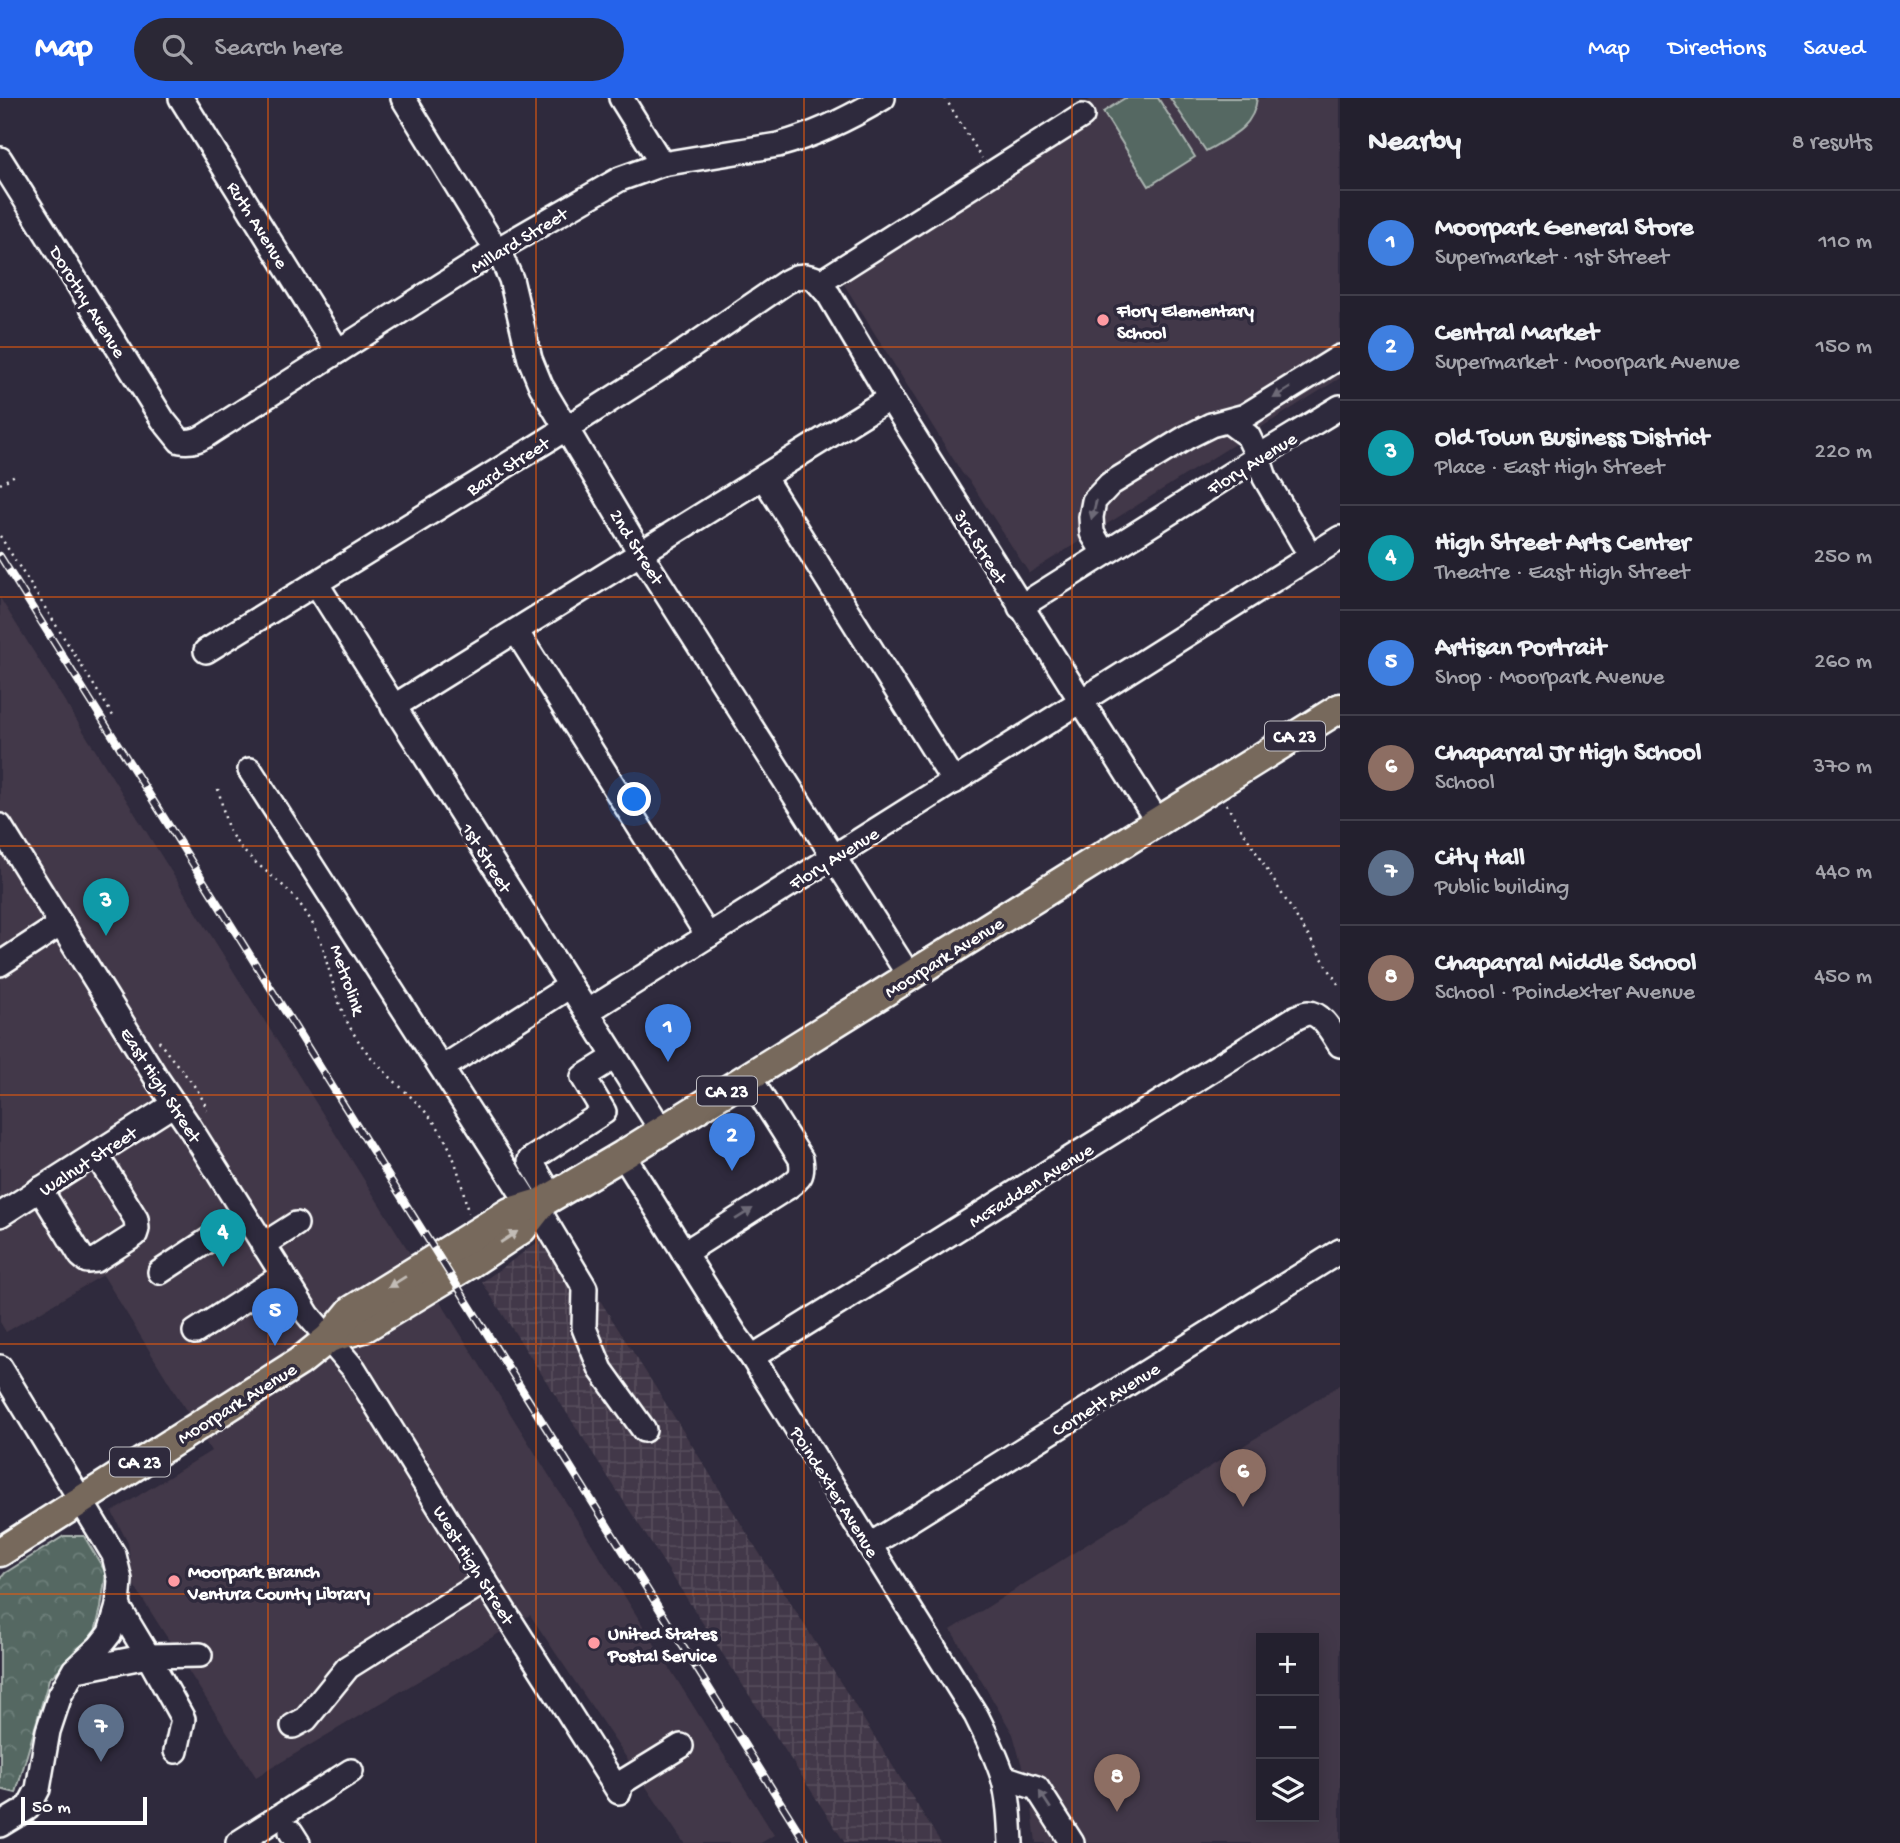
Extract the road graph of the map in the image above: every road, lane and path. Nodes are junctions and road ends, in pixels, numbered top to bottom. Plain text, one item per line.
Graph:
1 (181, 98) edge
2 (403, 98) edge
3 (621, 98) edge
4 (883, 98) edge
5 (945, 98) edge
6 (846, 107) edge
7 (1082, 116) dead end
8 (0, 159) edge
9 (662, 164) junction
10 (991, 174) junction
11 (497, 250) junction
12 (812, 280) junction
13 (338, 351) junction
14 (1340, 357) edge
15 (890, 398) junction
16 (1340, 407) edge
17 (1229, 422) junction
18 (565, 429) junction
19 (180, 441) joint
20 (1258, 457) junction
21 (15, 475) dead end
22 (764, 478) junction
23 (0, 484) edge
24 (0, 536) edge
25 (1340, 538) edge
26 (1303, 543) dead end
27 (1104, 553) junction
28 (641, 554) junction
29 (316, 583) junction
30 (1020, 607) junction
31 (516, 631) junction
32 (206, 651) dead end
33 (1080, 703) junction
34 (393, 707) junction
35 (1340, 708) edge
36 (115, 719) dead end
37 (250, 770) dead end
38 (954, 782) junction
39 (1215, 786) junction
40 (219, 789) dead end
41 (1157, 821) junction
42 (0, 826) edge
43 (834, 856) junction
44 (61, 924) junction
45 (708, 936) junction
46 (0, 964) edge
47 (910, 977) junction
48 (570, 986) junction
49 (1340, 987) edge
50 (587, 1012) junction
51 (156, 1038) dead end
52 (1340, 1045) edge
53 (615, 1057) junction
54 (442, 1068) junction
55 (749, 1077) junction
56 (174, 1104) junction
57 (207, 1110) dead end
58 (662, 1131) junction
59 (96, 1154) junction
60 (623, 1156) junction
61 (40, 1189) junction
62 (541, 1203) junction
63 (0, 1215) edge
64 (245, 1216) junction
65 (470, 1216) dead end
66 (296, 1224) dead end
67 (263, 1245) junction
68 (694, 1246) junction
69 (1340, 1251) edge
70 (160, 1272) dead end
71 (283, 1275) junction
72 (195, 1332) dead end
73 (329, 1338) junction
74 (752, 1357) junction
75 (0, 1367) edge
76 (644, 1430) dead end
77 (80, 1499) junction
78 (870, 1545) junction
79 (0, 1552) edge
80 (485, 1581) junction
81 (118, 1606) junction
82 (200, 1655) dead end
83 (148, 1656) junction
84 (74, 1670) junction
85 (293, 1726) dead end
86 (681, 1746) dead end
87 (176, 1751) dead end
88 (351, 1771) dead end
89 (1003, 1777) junction
90 (0, 1825) edge
91 (238, 1843) edge
92 (1011, 1843) edge
93 (1072, 1843) edge

1 - 13 street, Ruth Avenue
2 - 11 street, 2nd Street
3 - 9 street
4 - 6 street, Millard Street
5 - 10 path
6 - 9 street, Millard Street
7 - 10 street, Bard Street
8 - 19 street, Dorothy Avenue
9 - 11 street, Millard Street
10 - 12 street, Bard Street
11 - 13 street, Millard Street
11 - 18 street, 2nd Street
12 - 15 street, 3rd Street
12 - 18 street, Bard Street
13 - 19 street, Millard Street
14 -> 17 street
15 - 22 street
15 - 30 street, 3rd Street
16 - 20 street, Flory Avenue
17 - 20 street
17 -> 27 street
18 - 28 street, 2nd Street
18 - 29 street, Bard Street
20 - 26 street
20 - 27 street, Flory Avenue
21 - 23 path
22 - 28 street
22 - 38 street
24 - 36 path
25 - 33 street, Flory Avenue
27 - 30 street, Flory Avenue
28 - 31 street
28 - 43 street, 2nd Street
29 - 32 street, Bard Street
29 - 34 street, 1st Street
30 - 33 street, 3rd Street
31 - 34 street
31 - 45 street
33 - 38 street, Flory Avenue
33 - 41 street, 3rd Street
34 - 48 street, 1st Street
35 - 39 main road, Moorpark Avenue / CA 23
37 - 54 street
38 - 43 street, Flory Avenue
39 - 41 main road, Moorpark Avenue / CA 23
39 - 49 path
40 - 65 path, Metrolink
41 - 47 main road, Moorpark Avenue / CA 23
42 - 44 street, East High Street
43 - 45 street, Flory Avenue
43 - 47 street, 2nd Street
44 - 46 street
44 - 56 street, East High Street
45 - 50 street, Flory Avenue
47 - 55 main road, Moorpark Avenue / CA 23
48 - 50 street, 1st Street
48 - 54 street
50 - 53 street, 1st Street
51 - 57 path
52 - 74 street, McFadden Avenue
53 - 58 street, 1st Street
53 - 62 street
54 - 62 street
55 - 58 main road, Moorpark Avenue / CA 23
68 -> 55 street
56 - 59 street, Walnut Street
56 - 64 street, East High Street
58 - 60 main road, Moorpark Avenue / CA 23
59 - 61 street, Walnut Street
59 - 61 street
60 - 62 main road, Moorpark Avenue / CA 23
60 - 68 street, Poindexter Avenue
61 - 63 street, Walnut Street
62 - 73 main road, Moorpark Avenue / CA 23
62 - 76 street
64 - 67 street, East High Street
64 - 70 street
66 - 67 street
67 - 71 street, East High Street
68 - 74 street, Poindexter Avenue
69 - 78 street, Cornett Avenue
71 - 72 street
71 - 73 street, East High Street
73 - 77 main road, Moorpark Avenue / CA 23
73 - 80 street, West High Street
74 - 78 street, Poindexter Avenue
75 - 77 street
77 - 79 main road, Moorpark Avenue / CA 23
77 - 81 street
78 - 89 street, Poindexter Avenue
80 - 85 street
80 - 86 street, West High Street
81 - 83 street
81 - 84 street
82 - 83 street
83 - 84 street
83 - 87 street
84 - 90 street
88 - 91 street
89 - 92 street, Poindexter Avenue
93 -> 89 street

